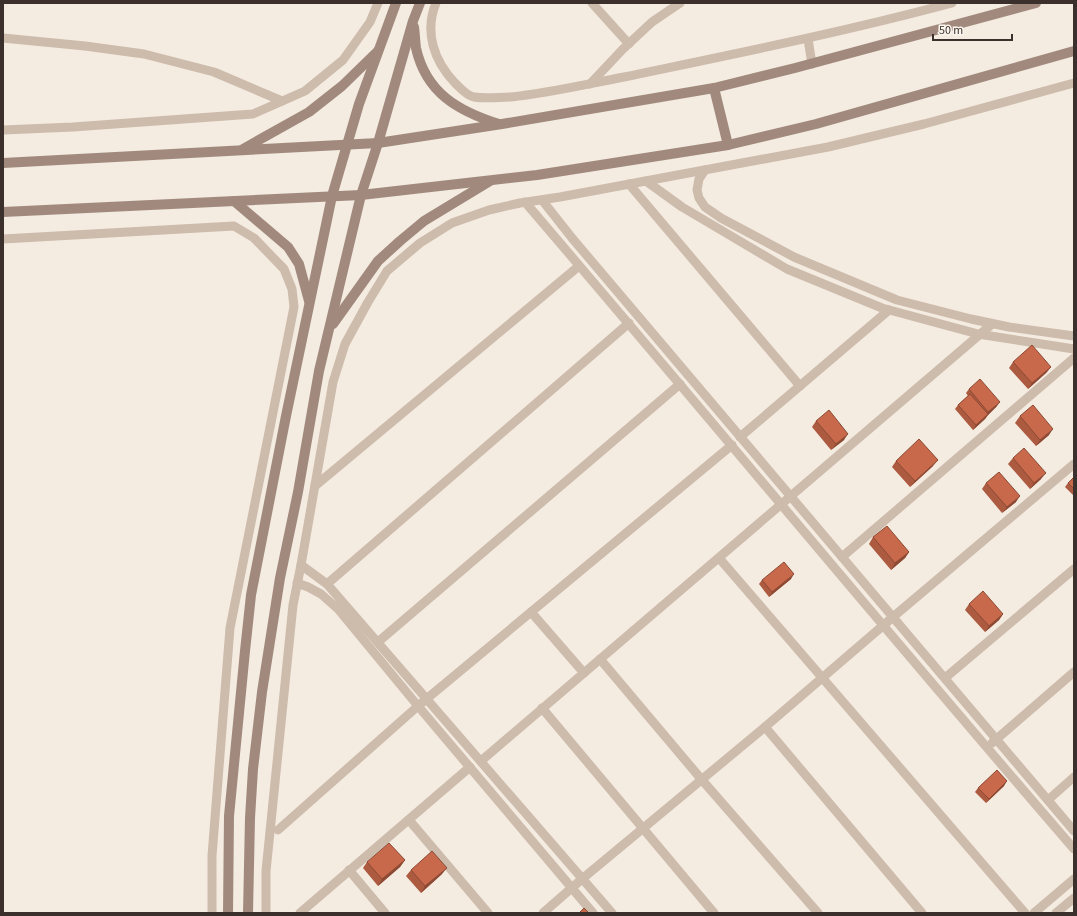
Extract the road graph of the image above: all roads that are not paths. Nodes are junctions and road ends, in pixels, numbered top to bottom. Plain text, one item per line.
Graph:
1 (378, 3) edge
2 (396, 3) edge
3 (420, 3) edge
4 (436, 3) edge
5 (592, 3) edge
6 (680, 3) edge
7 (952, 3) edge
8 (1036, 3) edge
9 (413, 21) junction
10 (3, 38) edge
11 (808, 39) junction
12 (629, 44) junction
13 (379, 50) junction
14 (1074, 51) edge
15 (812, 64) junction
16 (1074, 83) edge
17 (590, 84) junction
18 (714, 88) junction
19 (282, 101) junction
20 (502, 124) junction
21 (3, 130) edge
22 (378, 143) junction
23 (346, 145) junction
24 (728, 145) junction
25 (241, 150) junction
26 (3, 163) edge
27 (705, 170) junction
28 (494, 180) junction
29 (646, 181) junction
30 (629, 184) junction
31 (361, 195) junction
32 (332, 196) junction
33 (542, 200) junction
34 (234, 201) junction
35 (525, 202) junction
36 (3, 212) edge
37 (3, 239) edge
38 (579, 266) junction
39 (310, 303) junction
40 (889, 310) junction
41 (628, 323) junction
42 (992, 324) junction
43 (330, 328) junction
44 (978, 334) junction
45 (1074, 336) edge
46 (1074, 349) edge
47 (1074, 358) edge
48 (680, 384) junction
49 (800, 386) junction
50 (740, 437) junction
51 (732, 445) junction
52 (1074, 464) edge
53 (315, 486) junction
54 (791, 497) junction
55 (782, 505) junction
56 (842, 557) junction
57 (718, 558) junction
58 (301, 565) junction
59 (1074, 569) edge
60 (297, 583) junction
61 (327, 584) junction
62 (531, 612) junction
63 (893, 617) junction
64 (883, 626) junction
65 (378, 642) junction
66 (600, 659) junction
67 (1074, 672) edge
68 (584, 673) junction
69 (822, 678) junction
70 (945, 678) junction
71 (427, 699) junction
72 (418, 706) junction
73 (542, 708) junction
74 (765, 727) junction
75 (996, 739) junction
76 (986, 747) junction
77 (481, 761) junction
78 (470, 767) junction
79 (1074, 777) edge
80 (702, 780) junction
81 (1048, 800) junction
82 (409, 820) junction
83 (644, 828) junction
84 (278, 830) dead end
85 (1074, 831) edge
86 (1074, 849) edge
87 (350, 870) junction
88 (582, 879) junction
89 (1074, 879) edge
90 (572, 889) junction
91 (1074, 898) edge
92 (212, 913) edge
93 (228, 913) edge
94 (248, 913) edge
95 (266, 913) edge
96 (300, 913) edge
97 (386, 913) edge
98 (488, 913) edge
99 (543, 913) edge
100 (592, 913) edge
101 (612, 913) edge
102 (714, 913) edge
103 (818, 913) edge
104 (922, 913) edge
105 (1025, 913) edge
106 (1034, 913) edge
107 (1056, 913) edge

1 - 19 street
2 - 13 main road
3 - 9 main road
4 - 17 street
5 - 12 street
6 - 12 street
7 - 11 street
8 - 15 main road
9 - 20 main road
9 - 22 main road
10 - 19 street
11 - 15 street
11 - 17 street
12 - 17 street
13 - 23 main road
13 - 25 main road
14 - 24 main road
15 - 18 main road
16 - 27 street
18 - 20 main road
18 - 24 main road
19 - 21 street
20 - 22 main road
22 - 23 main road
22 - 31 main road
23 - 25 main road
23 - 32 main road
24 - 28 main road
25 - 26 main road
27 - 29 street
27 - 42 street
28 - 31 main road
28 - 43 main road
29 - 30 street
29 - 40 street
30 - 33 street
30 - 49 street
31 - 32 main road
31 - 43 main road
32 - 34 main road
32 - 39 main road
33 - 35 street
33 - 50 street
34 - 36 main road
34 - 39 main road
35 - 38 street
35 - 53 street
37 - 92 street
38 - 41 street
38 - 53 street
39 - 93 main road
40 - 44 street
40 - 49 street
41 - 48 street
41 - 61 street
42 - 44 street
42 - 45 street
43 - 94 main road
44 - 46 street
44 - 54 street
47 - 56 street
48 - 51 street
48 - 65 street
49 - 50 street
50 - 54 street
51 - 55 street
51 - 62 street
52 - 63 street
53 - 58 street
54 - 55 street
54 - 56 street
55 - 57 street
55 - 64 street
56 - 63 street
57 - 66 street
57 - 69 street
58 - 60 street
58 - 61 street
59 - 70 street
60 - 72 street
60 - 95 street
61 - 65 street
62 - 68 street
62 - 71 street
63 - 64 street
63 - 70 street
64 - 69 street
64 - 76 street
65 - 71 street
66 - 68 street
66 - 80 street
67 - 75 street
68 - 73 street
69 - 74 street
69 - 105 street
70 - 75 street
71 - 72 street
71 - 77 street
72 - 78 street
72 - 84 street
73 - 77 street
73 - 83 street
74 - 80 street
74 - 104 street
75 - 76 street
75 - 81 street
76 - 86 street
77 - 88 street
78 - 82 street
78 - 90 street
79 - 81 street
80 - 83 street
80 - 103 street
81 - 85 street
82 - 87 street
82 - 98 street
83 - 88 street
83 - 102 street
87 - 96 street
87 - 97 street
88 - 90 street
88 - 101 street
89 - 106 street
90 - 99 street
90 - 100 street
91 - 107 street

